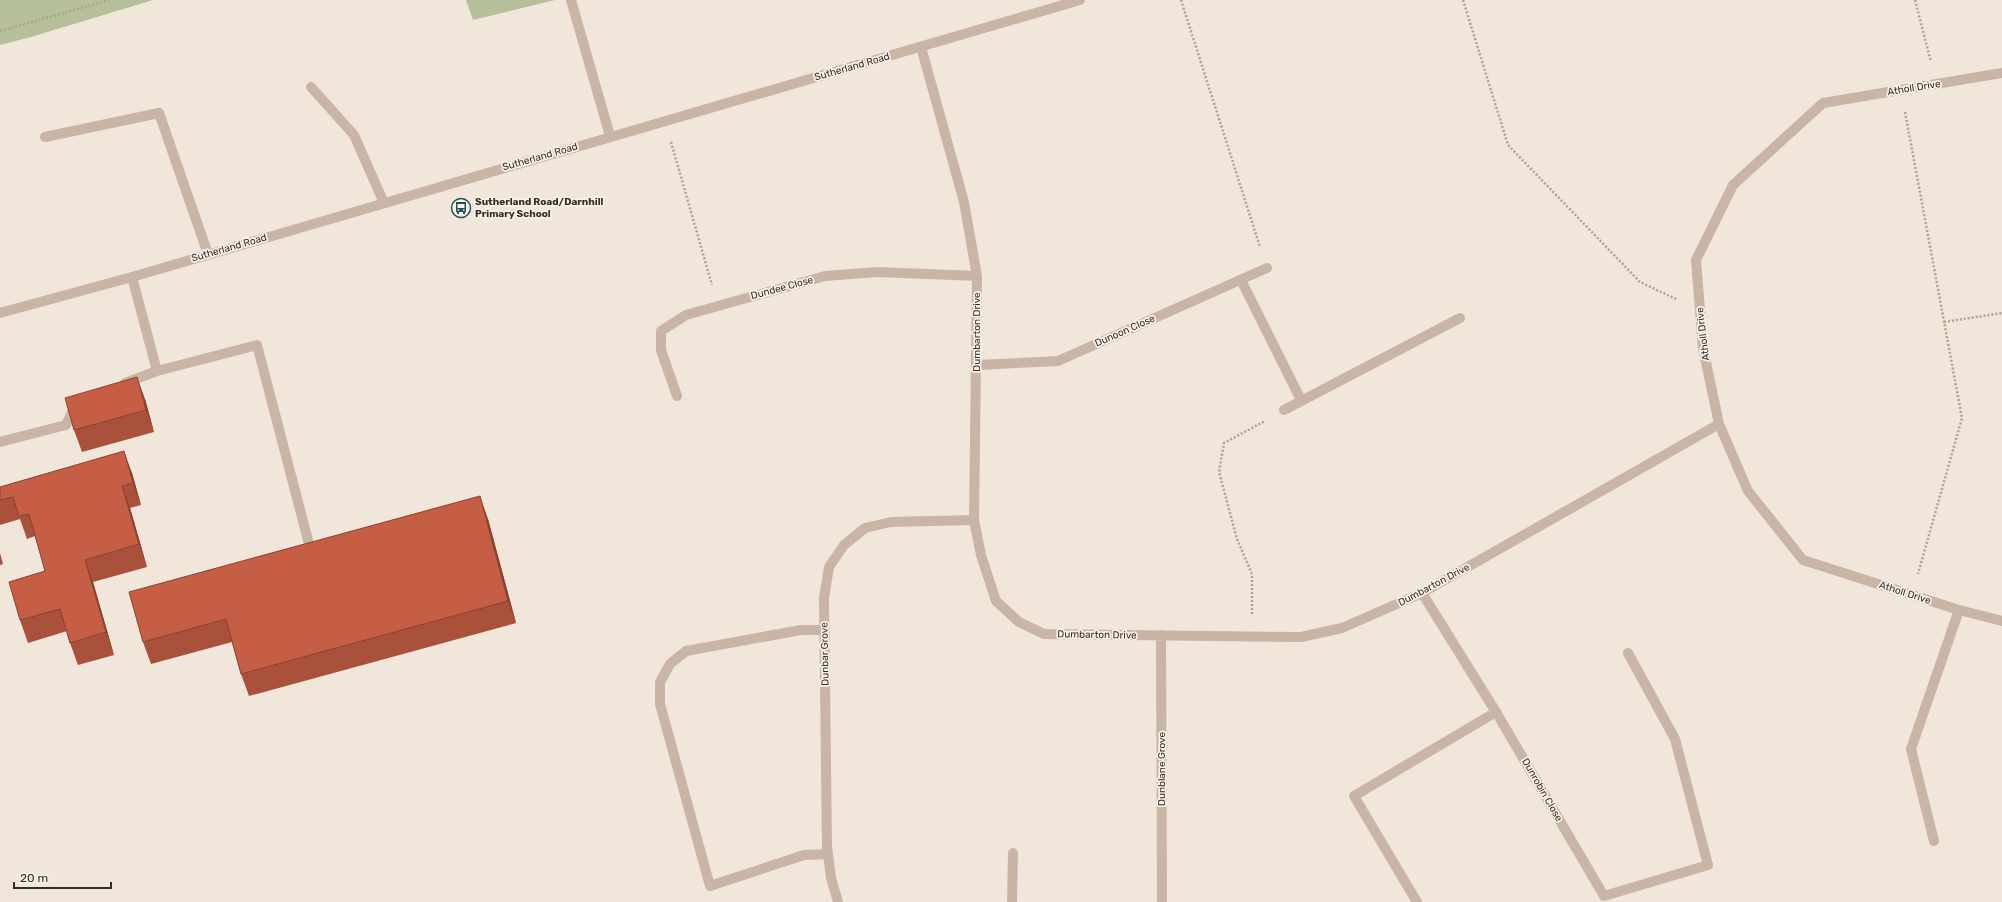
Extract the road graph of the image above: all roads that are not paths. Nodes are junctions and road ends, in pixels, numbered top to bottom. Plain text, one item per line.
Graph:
1 (571, 0) edge
2 (1080, 0) edge
3 (921, 47) junction
4 (2002, 73) edge
5 (311, 87) dead end
6 (610, 136) junction
7 (45, 137) dead end
8 (384, 203) junction
9 (208, 254) junction
10 (1267, 268) road end
11 (977, 276) junction
12 (132, 277) junction
13 (1241, 280) junction
14 (0, 313) edge
15 (1460, 318) dead end
16 (977, 365) junction
17 (157, 371) junction
18 (113, 388) edge
19 (677, 396) dead end
20 (84, 399) edge
21 (1301, 400) junction
22 (1284, 410) road end
23 (1719, 424) junction
24 (0, 442) edge
25 (974, 520) junction
26 (310, 548) edge
27 (1422, 593) junction
28 (1959, 610) junction
29 (2002, 621) edge
30 (825, 630) junction
31 (1161, 635) junction
32 (1628, 653) dead end
33 (1496, 712) junction
34 (1934, 841) dead end
35 (1013, 853) dead end
36 (828, 854) junction
37 (838, 902) edge
38 (1012, 902) edge
39 (1162, 902) edge
40 (1417, 902) edge

1 - 6 street
2 - 3 street, Sutherland Road
3 - 6 street, Sutherland Road
3 - 11 street, Dumbarton Drive
4 - 23 street, Atholl Drive
5 - 8 street
6 - 8 street, Sutherland Road
7 - 9 street
8 - 9 street, Sutherland Road
9 - 12 street, Sutherland Road
10 - 13 street, Dunoon Close
11 - 16 street, Dumbarton Drive
11 - 19 street, Dundee Close
12 - 14 street, Sutherland Road
12 - 17 street
13 - 16 street, Dunoon Close
13 - 21 street
15 - 21 street
16 - 25 street, Dumbarton Drive
17 - 18 street
17 - 26 street
20 - 24 street
21 - 22 street
23 - 27 street, Dumbarton Drive
23 - 28 street, Atholl Drive
25 - 30 street, Dunbar Grove
25 - 31 street, Dumbarton Drive
27 - 31 street, Dumbarton Drive
27 - 33 street, Dunrobin Close
28 - 29 street, Atholl Drive
28 - 34 street
30 - 36 street, Dunbar Grove
30 - 36 street
31 - 39 street, Dunblane Grove
32 - 33 street, Dunrobin Close
33 - 40 street
35 - 38 street
36 - 37 street, Dunbar Grove

